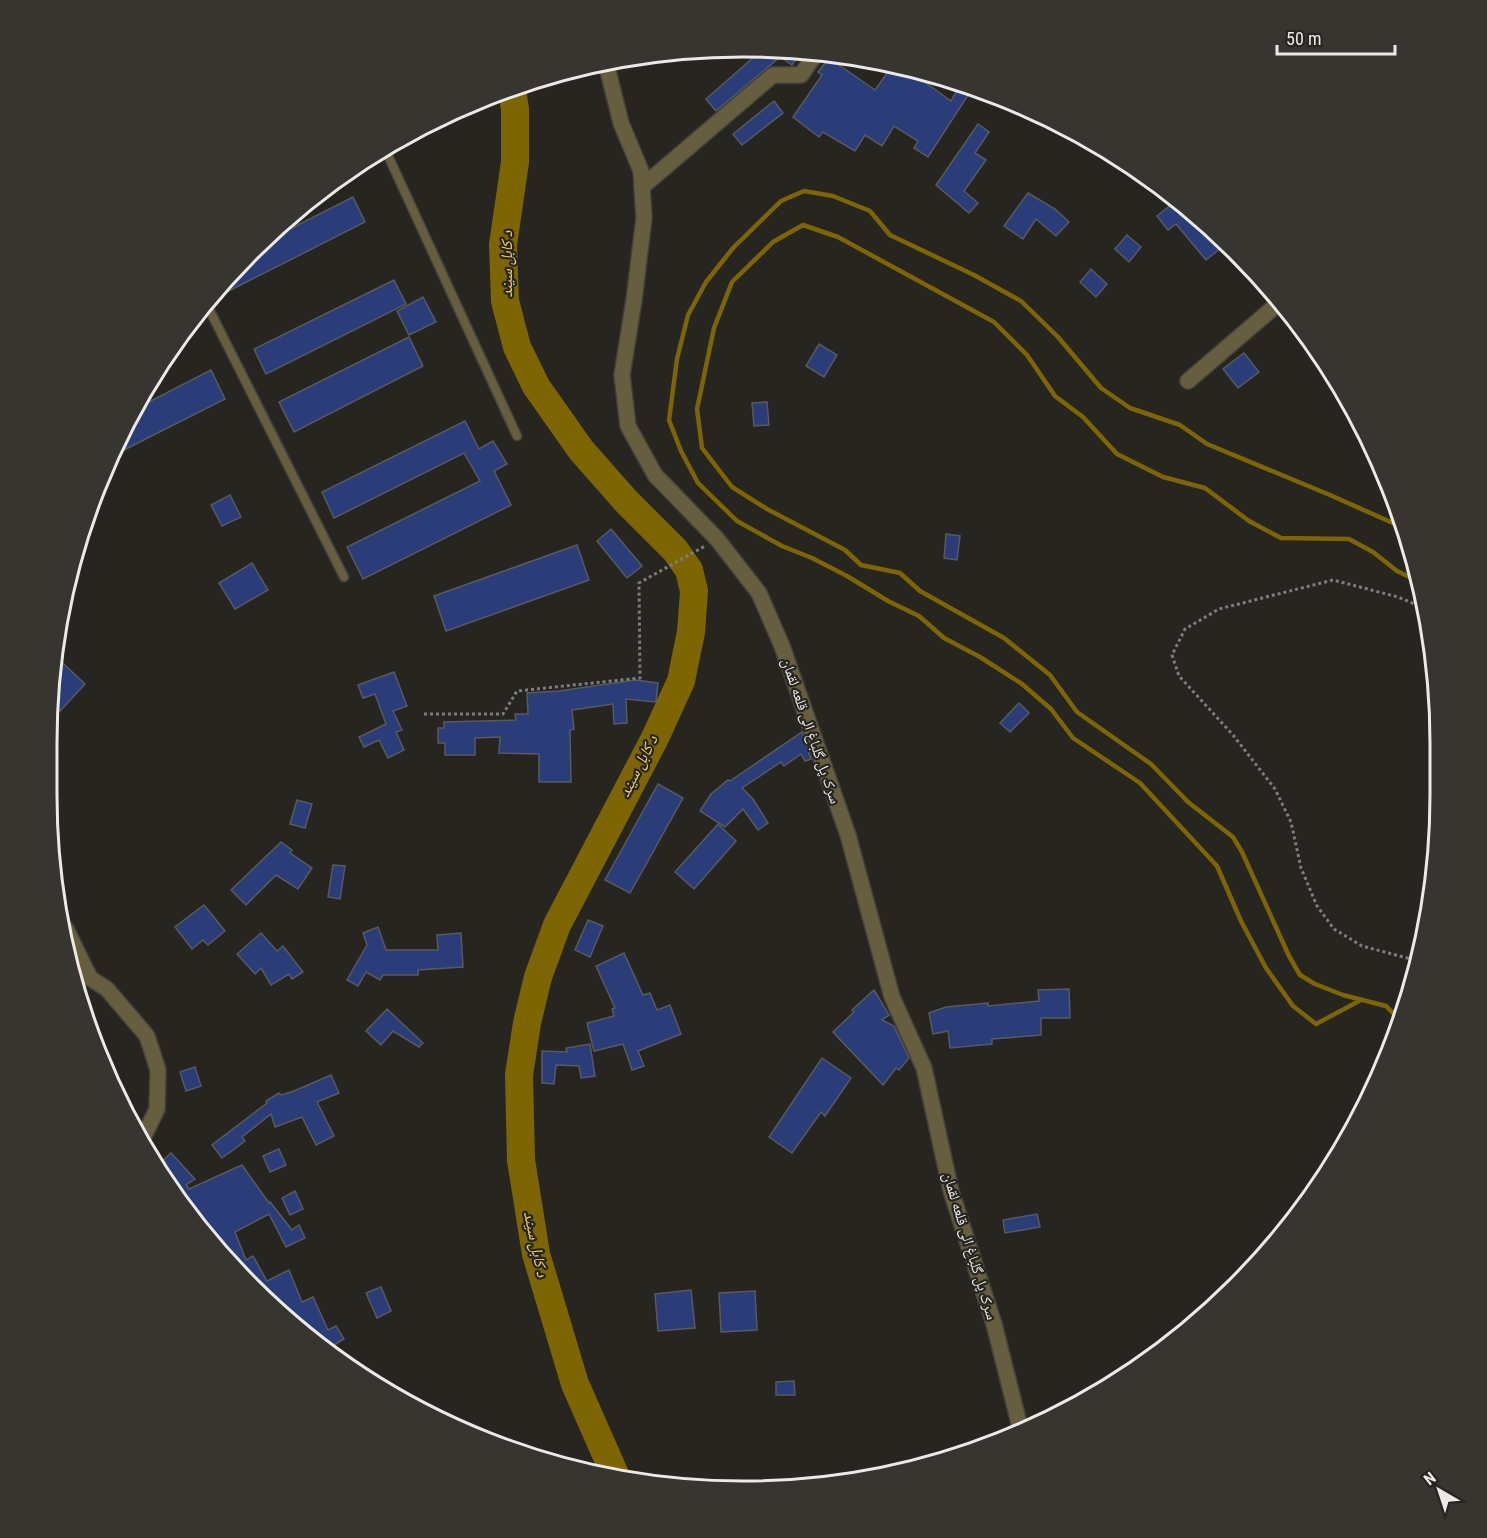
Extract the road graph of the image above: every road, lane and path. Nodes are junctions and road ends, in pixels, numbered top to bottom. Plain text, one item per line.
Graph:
1 (811, 61) edge
2 (608, 70) edge
3 (389, 156) edge
4 (642, 187) junction
5 (1273, 308) edge
6 (210, 312) edge
7 (1188, 381) dead end
8 (518, 436) dead end
9 (717, 539) junction
10 (344, 577) dead end
11 (1416, 605) edge
12 (424, 714) dead end
13 (74, 945) edge
14 (1410, 959) edge
15 (146, 1132) edge
16 (1019, 1423) edge

1 - 4 street
2 - 4 street, سرک پل گلباغ الی قلعه لقمان
3 - 8 lane
4 - 9 street, سرک پل گلباغ الی قلعه لقمان
5 - 7 street
6 - 10 lane
9 - 12 path
9 - 16 street, سرک پل گلباغ الی قلعه لقمان
11 - 14 path
13 - 15 street

